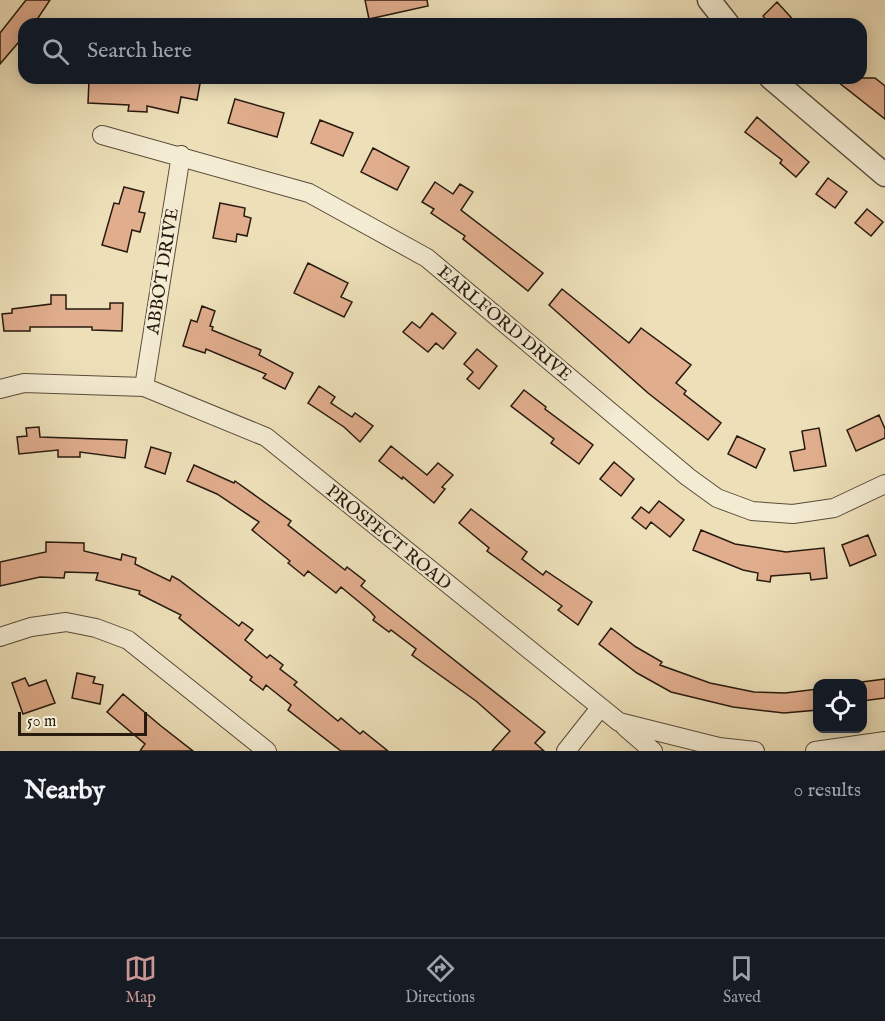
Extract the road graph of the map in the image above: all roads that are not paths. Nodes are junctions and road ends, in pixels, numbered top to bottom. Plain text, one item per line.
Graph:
1 (709, 0) edge
2 (723, 18) edge
3 (776, 84) edge
4 (102, 135) dead end
5 (181, 155) junction
6 (885, 175) edge
7 (144, 387) junction
8 (0, 389) edge
9 (885, 484) edge
10 (0, 638) edge
11 (600, 708) junction
12 (619, 722) junction
13 (885, 741) edge
14 (267, 751) edge
15 (566, 751) edge
16 (653, 751) edge
17 (755, 751) edge
18 (815, 751) edge

1 - 2 street
3 - 6 street
4 - 5 street, EARLFORD DRIVE
5 - 7 street, ABBOT DRIVE
5 - 9 street, EARLFORD DRIVE
7 - 8 street, PROSPECT ROAD
7 - 11 street, PROSPECT ROAD
10 - 14 street
11 - 12 street, PROSPECT ROAD
11 - 15 street
12 - 16 street
12 - 17 street, PROSPECT ROAD
13 - 18 street

